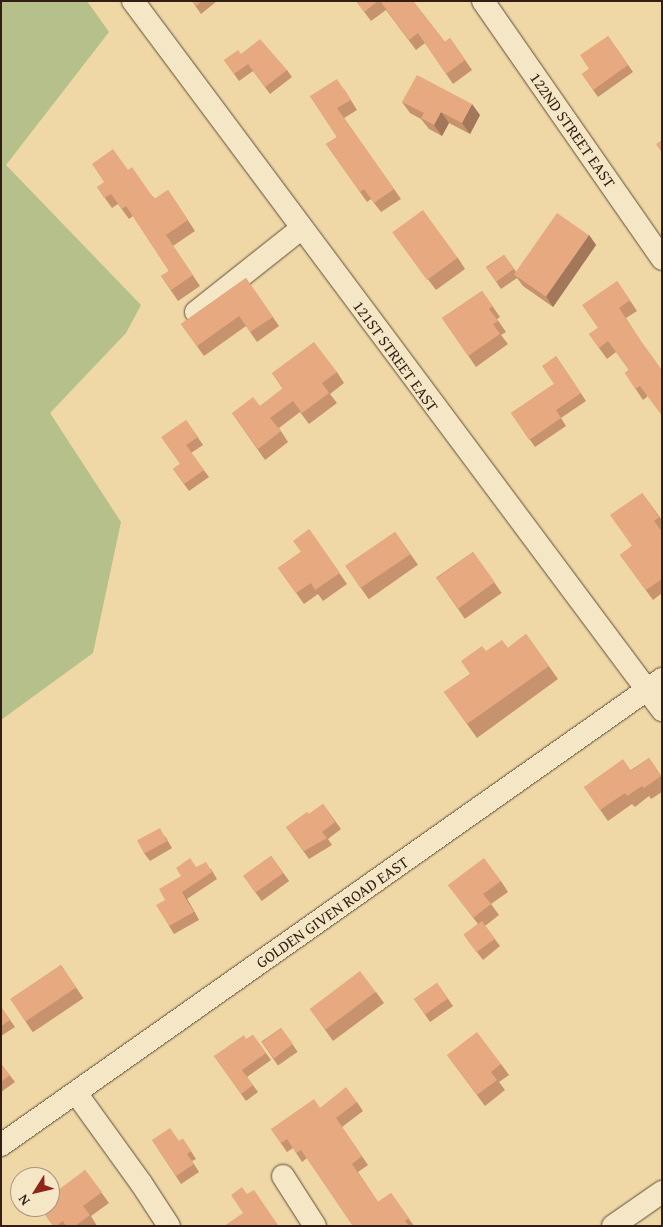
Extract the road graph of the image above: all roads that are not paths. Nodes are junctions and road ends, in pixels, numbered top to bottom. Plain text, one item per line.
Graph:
1 (133, 1) edge
2 (483, 1) edge
3 (302, 228) junction
4 (662, 259) edge
5 (196, 312) edge
6 (654, 684) edge
7 (662, 710) edge
8 (76, 1093) junction
9 (1, 1145) edge
10 (283, 1176) dead end
11 (662, 1192) edge
12 (169, 1226) edge
13 (315, 1226) edge
14 (613, 1226) edge

1 - 3 street, 121ST STREET EAST
2 - 4 street, 122ND STREET EAST
3 - 5 street
3 - 6 street, 121ST STREET EAST
6 - 7 street, 121ST STREET EAST
6 - 8 street, GOLDEN GIVEN ROAD EAST
8 - 9 street, GOLDEN GIVEN ROAD EAST
8 - 12 street
10 - 13 street
11 - 14 street

